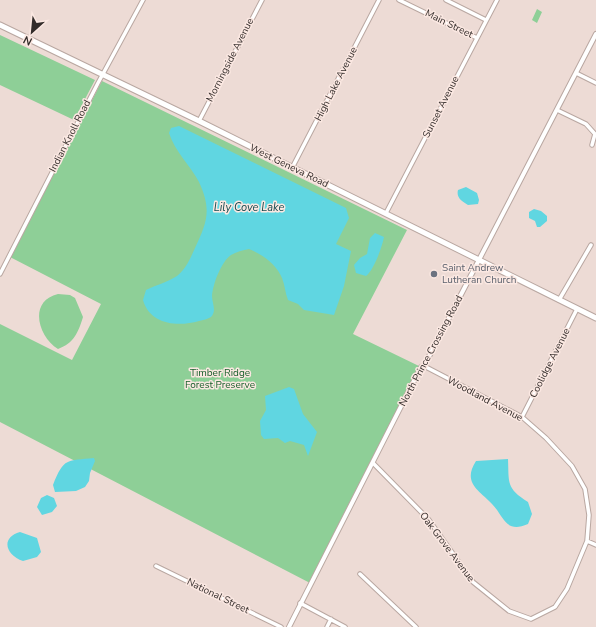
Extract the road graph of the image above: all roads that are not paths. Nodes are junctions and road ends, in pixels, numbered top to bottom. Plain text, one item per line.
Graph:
1 (143, 0) edge
2 (262, 0) edge
3 (379, 0) edge
4 (399, 0) edge
5 (446, 0) edge
6 (496, 0) edge
7 (486, 20) junction
8 (0, 25) edge
9 (596, 34) edge
10 (477, 38) junction
11 (576, 73) junction
12 (103, 75) junction
13 (596, 83) edge
14 (557, 110) junction
15 (199, 121) junction
16 (592, 145) dead end
17 (292, 168) junction
18 (386, 213) junction
19 (591, 245) dead end
20 (479, 261) junction
21 (0, 274) edge
22 (559, 300) junction
23 (577, 308) junction
24 (596, 318) edge
25 (424, 366) junction
26 (522, 417) junction
27 (373, 463) junction
28 (587, 541) junction
29 (596, 545) edge
30 (156, 566) dead end
31 (360, 574) dead end
32 (300, 603) junction
33 (331, 619) junction
34 (531, 619) joint
35 (415, 626) edge
36 (281, 627) edge
37 (289, 627) edge
38 (327, 627) edge
39 (345, 627) edge

1 - 12 street, Indian Knoll Road
2 - 15 street, Morningside Avenue
3 - 17 street, High Lake Avenue
4 - 10 street, Main Street
5 - 7 street, Main Street
6 - 7 street, Sunset Avenue
7 - 10 street, Sunset Avenue
8 - 12 main road, West Geneva Road
9 - 11 street, North Prince Crossing Road
10 - 18 street, Sunset Avenue
11 - 13 street
11 - 14 street, North Prince Crossing Road
12 - 15 main road, West Geneva Road
12 - 21 street, Indian Knoll Road
14 - 16 street
14 - 20 street, North Prince Crossing Road
15 - 17 main road, West Geneva Road
17 - 18 main road, West Geneva Road
18 - 20 main road, West Geneva Road
19 - 22 street
20 - 22 main road, West Geneva Road
20 - 25 street, North Prince Crossing Road
22 - 23 main road, West Geneva Road
23 - 24 main road, West Geneva Road
23 - 26 street, Coolidge Avenue
25 - 26 street, Woodland Avenue
25 - 27 street, North Prince Crossing Road
26 - 28 street, Woodland Avenue
27 - 32 street, North Prince Crossing Road
27 - 34 street, Oak Grove Avenue
28 - 29 street
28 - 34 street, Woodland Avenue
30 - 36 street, National Street
31 - 35 street
32 - 33 street
32 - 37 street, North Prince Crossing Road
33 - 38 street
33 - 39 street

